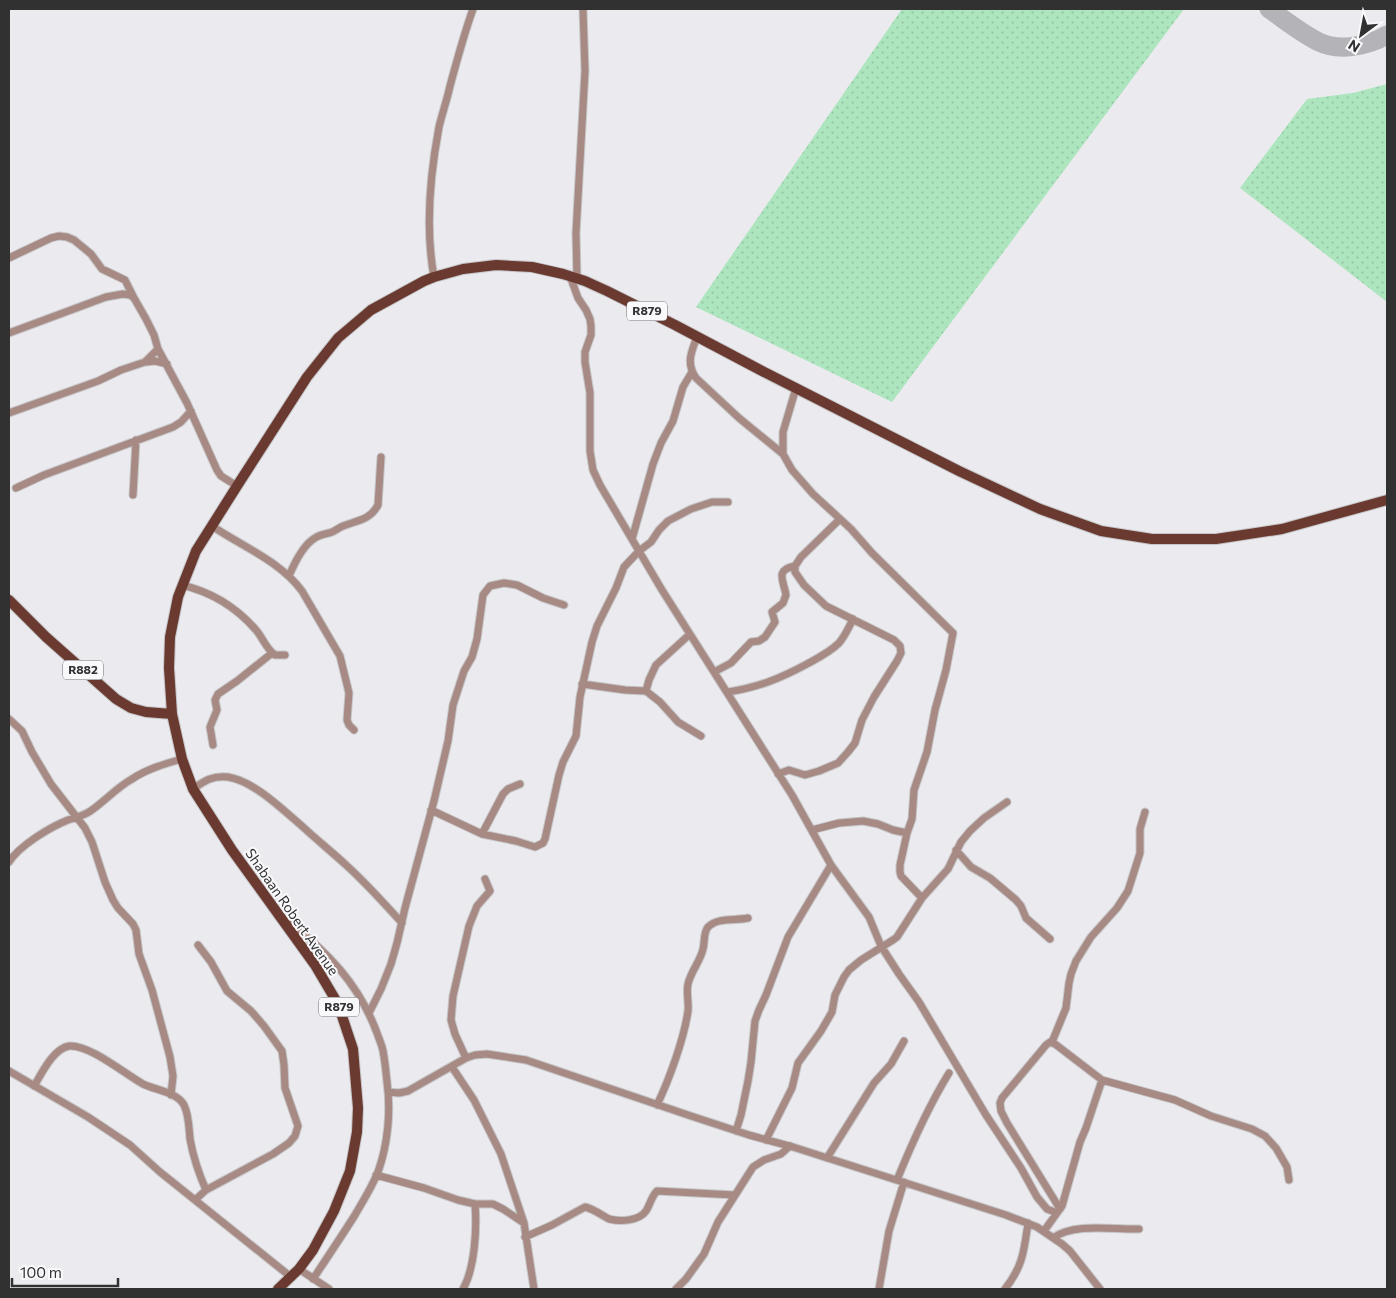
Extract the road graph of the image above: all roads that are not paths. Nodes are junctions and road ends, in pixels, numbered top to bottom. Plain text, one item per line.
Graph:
1 (472, 9) edge
2 (583, 9) edge
3 (9, 258) edge
4 (434, 277) junction
5 (573, 277) junction
6 (134, 298) junction
7 (9, 333) edge
8 (697, 337) junction
9 (158, 348) junction
10 (145, 362) junction
11 (167, 364) junction
12 (692, 372) junction
13 (796, 388) junction
14 (191, 411) junction
15 (9, 413) edge
16 (136, 440) junction
17 (783, 454) junction
18 (381, 457) dead end
19 (236, 486) junction
20 (16, 488) dead end
21 (133, 495) dead end
22 (1387, 500) edge
23 (728, 502) dead end
24 (840, 519) junction
25 (212, 526) junction
26 (632, 539) junction
27 (639, 551) junction
28 (795, 566) junction
29 (289, 576) junction
30 (182, 585) junction
31 (9, 600) edge
32 (564, 605) dead end
33 (853, 619) junction
34 (690, 634) junction
35 (272, 653) junction
36 (285, 655) dead end
37 (714, 672) junction
38 (582, 684) junction
39 (646, 691) junction
40 (728, 692) junction
41 (172, 714) junction
42 (9, 719) edge
43 (354, 730) dead end
44 (701, 736) dead end
45 (213, 745) dead end
46 (182, 760) junction
47 (778, 774) junction
48 (520, 784) dead end
49 (193, 790) junction
50 (1008, 802) dead end
51 (431, 810) junction
52 (1145, 812) dead end
53 (77, 818) junction
54 (812, 830) junction
55 (908, 833) junction
56 (482, 834) junction
57 (956, 850) junction
58 (11, 854) edge
59 (9, 862) edge
60 (831, 865) junction
61 (485, 879) dead end
62 (922, 898) junction
63 (281, 916) junction
64 (748, 918) dead end
65 (402, 923) junction
66 (1050, 940) dead end
67 (198, 945) dead end
68 (882, 946) junction
69 (369, 1013) junction
70 (904, 1041) dead end
71 (1052, 1042) junction
72 (466, 1058) junction
73 (452, 1067) junction
74 (9, 1072) edge
75 (949, 1073) dead end
76 (1102, 1080) junction
77 (34, 1086) junction
78 (388, 1092) junction
79 (171, 1094) junction
80 (657, 1105) junction
81 (736, 1131) junction
82 (766, 1140) junction
83 (790, 1146) junction
84 (827, 1158) junction
85 (376, 1176) junction
86 (1289, 1180) dead end
87 (901, 1181) junction
88 (206, 1190) junction
89 (735, 1195) junction
90 (194, 1200) junction
91 (475, 1204) junction
92 (1059, 1211) junction
93 (524, 1223) junction
94 (1028, 1223) junction
95 (1139, 1229) dead end
96 (1044, 1231) junction
97 (525, 1237) junction
98 (1053, 1238) junction
99 (295, 1273) junction
100 (313, 1279) junction
101 (278, 1289) edge
102 (329, 1289) edge
103 (463, 1289) edge
104 (534, 1289) edge
105 (676, 1289) edge
106 (879, 1289) edge
107 (1005, 1289) edge
108 (1100, 1289) edge

1 - 4 street
2 - 5 street
3 - 6 street
4 - 5 main road, R879
4 - 19 main road, R879
5 - 8 main road, R879
5 - 26 street
6 - 7 street
6 - 9 street
8 - 12 street
8 - 13 main road, R879
9 - 10 street
9 - 11 street
10 - 11 street
10 - 15 street
11 - 14 street
12 - 17 street
12 - 26 street
13 - 17 street
13 - 22 main road, R879
14 - 16 street
14 - 19 street
16 - 20 street
16 - 21 street
17 - 24 street
18 - 29 street
19 - 25 main road, R879
23 - 27 street
24 - 28 street
24 - 55 street
25 - 29 street
25 - 30 main road, R879
26 - 27 street
27 - 34 street
27 - 38 street
28 - 33 street
28 - 37 street
29 - 43 street
30 - 35 street
30 - 41 main road, R879
31 - 41 main road, R882
32 - 51 street
33 - 40 street
33 - 47 street
34 - 37 street
34 - 39 street
35 - 36 street
35 - 45 street
37 - 40 street
38 - 39 street
38 - 56 street
39 - 44 street
40 - 47 street
41 - 46 main road, Shabaan Robert Avenue / R879
42 - 53 street
46 - 49 main road, Shabaan Robert Avenue / R879
46 - 53 street
47 - 54 street
48 - 56 street
49 - 63 main road, Shabaan Robert Avenue / R879
49 - 65 street
50 - 57 street
51 - 56 street
51 - 65 street
52 - 71 street
53 - 58 street
53 - 79 street
54 - 55 street
54 - 60 street
55 - 62 street
57 - 62 street
57 - 66 street
58 - 59 street
60 - 68 street
60 - 81 street
61 - 72 street
62 - 68 street
63 - 69 street
63 - 99 main road, Shabaan Robert Avenue / R879
64 - 80 street
65 - 69 street
67 - 88 street
68 - 82 street
68 - 92 street
69 - 78 street
70 - 84 street
71 - 76 street
71 - 92 street
72 - 73 street
72 - 80 street
73 - 78 street
73 - 93 street
74 - 77 street
75 - 87 street
76 - 86 street
76 - 92 street
77 - 79 street
77 - 90 street
78 - 85 street
79 - 88 street
80 - 81 street
81 - 82 street
82 - 83 street
83 - 84 street
83 - 89 street
84 - 87 street
85 - 91 street
85 - 100 street
87 - 94 street
87 - 106 street
88 - 90 street
89 - 97 street
89 - 105 street
90 - 99 street
91 - 93 street
91 - 103 street
92 - 96 street
93 - 97 street
94 - 96 street
94 - 107 street
95 - 98 street
96 - 98 street
97 - 104 street
98 - 108 street
99 - 100 street
99 - 101 main road, Shabaan Robert Avenue / R879
100 - 102 street

